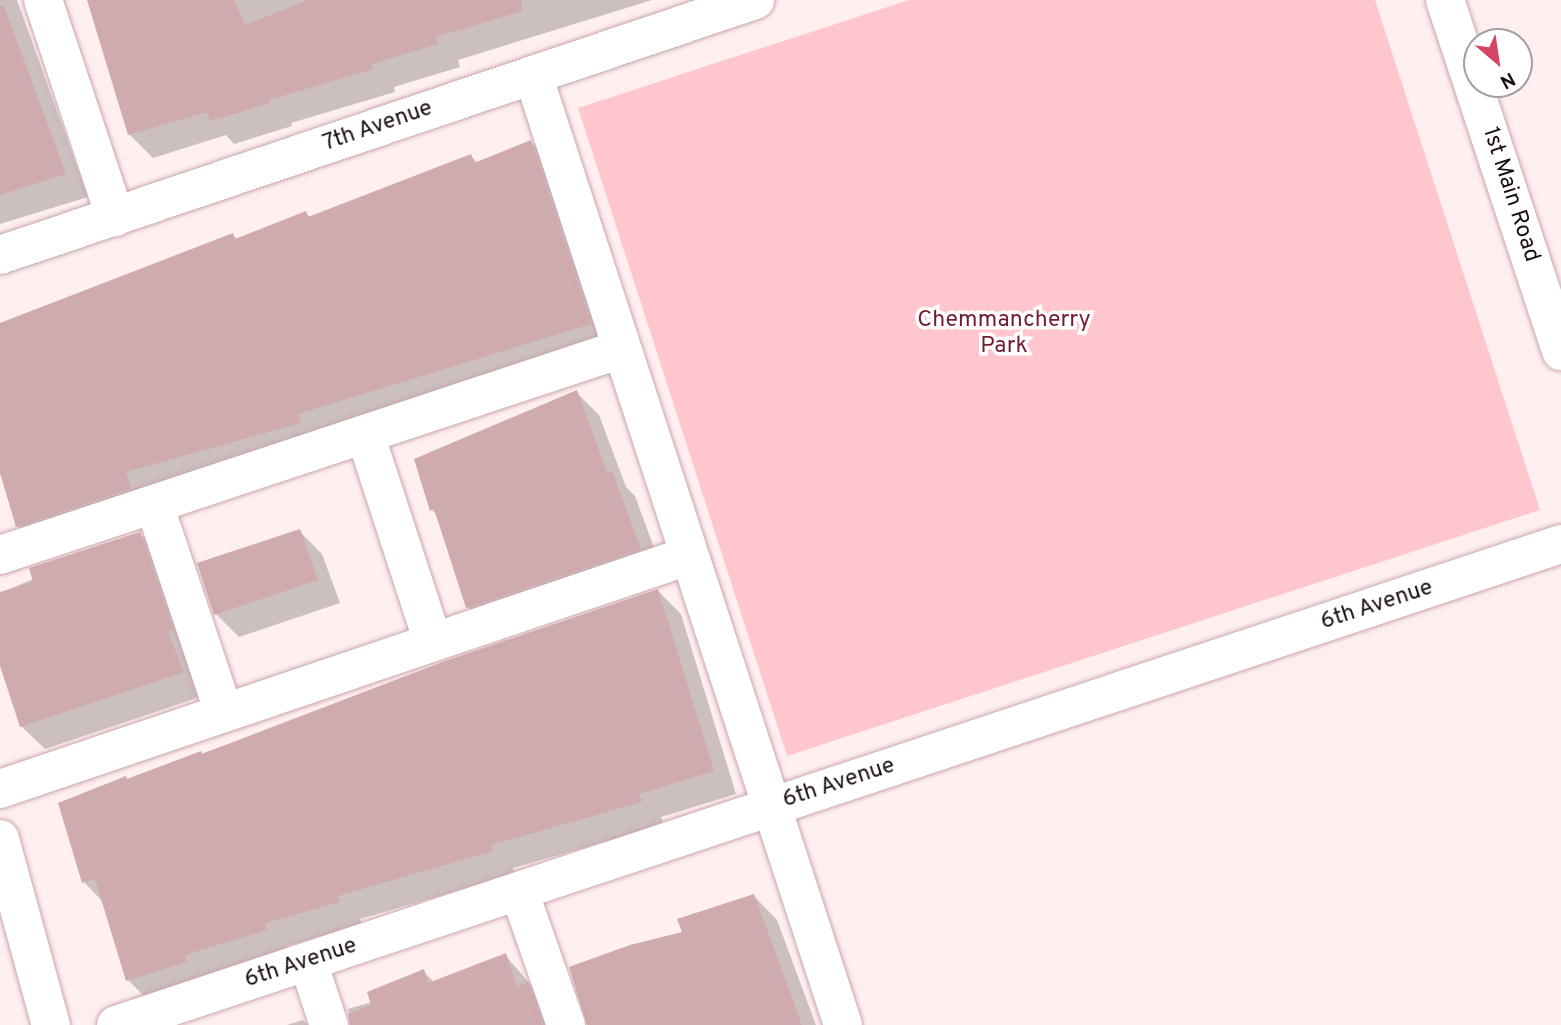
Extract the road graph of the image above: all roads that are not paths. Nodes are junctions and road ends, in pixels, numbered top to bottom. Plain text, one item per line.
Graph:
1 (43, 0) edge
2 (755, 0) edge
3 (1445, 0) edge
4 (533, 75) junction
5 (116, 216) junction
6 (0, 255) edge
7 (621, 349) junction
8 (1561, 351) edge
9 (365, 434) junction
10 (154, 504) junction
11 (1561, 544) edge
12 (0, 555) edge
13 (688, 556) junction
14 (433, 642) junction
15 (224, 713) junction
16 (0, 789) edge
17 (770, 807) junction
18 (0, 839) edge
19 (519, 891) junction
20 (308, 962) junction
21 (51, 1025) edge
22 (116, 1025) edge
23 (329, 1025) edge
24 (566, 1025) edge
25 (843, 1025) edge

1 - 5 street
2 - 4 street, 7th Avenue
3 - 8 street, 1st Main Road
4 - 5 street, 7th Avenue
4 - 7 street
5 - 6 street, 7th Avenue
7 - 9 street
7 - 13 street
9 - 10 street
9 - 14 street
10 - 12 street
10 - 15 street
11 - 17 street, 6th Avenue
13 - 14 street
13 - 17 street
14 - 15 street
15 - 16 street
17 - 19 street, 6th Avenue
17 - 25 street
18 - 21 street
19 - 20 street, 6th Avenue
19 - 24 street
20 - 22 street, 6th Avenue
20 - 23 street

